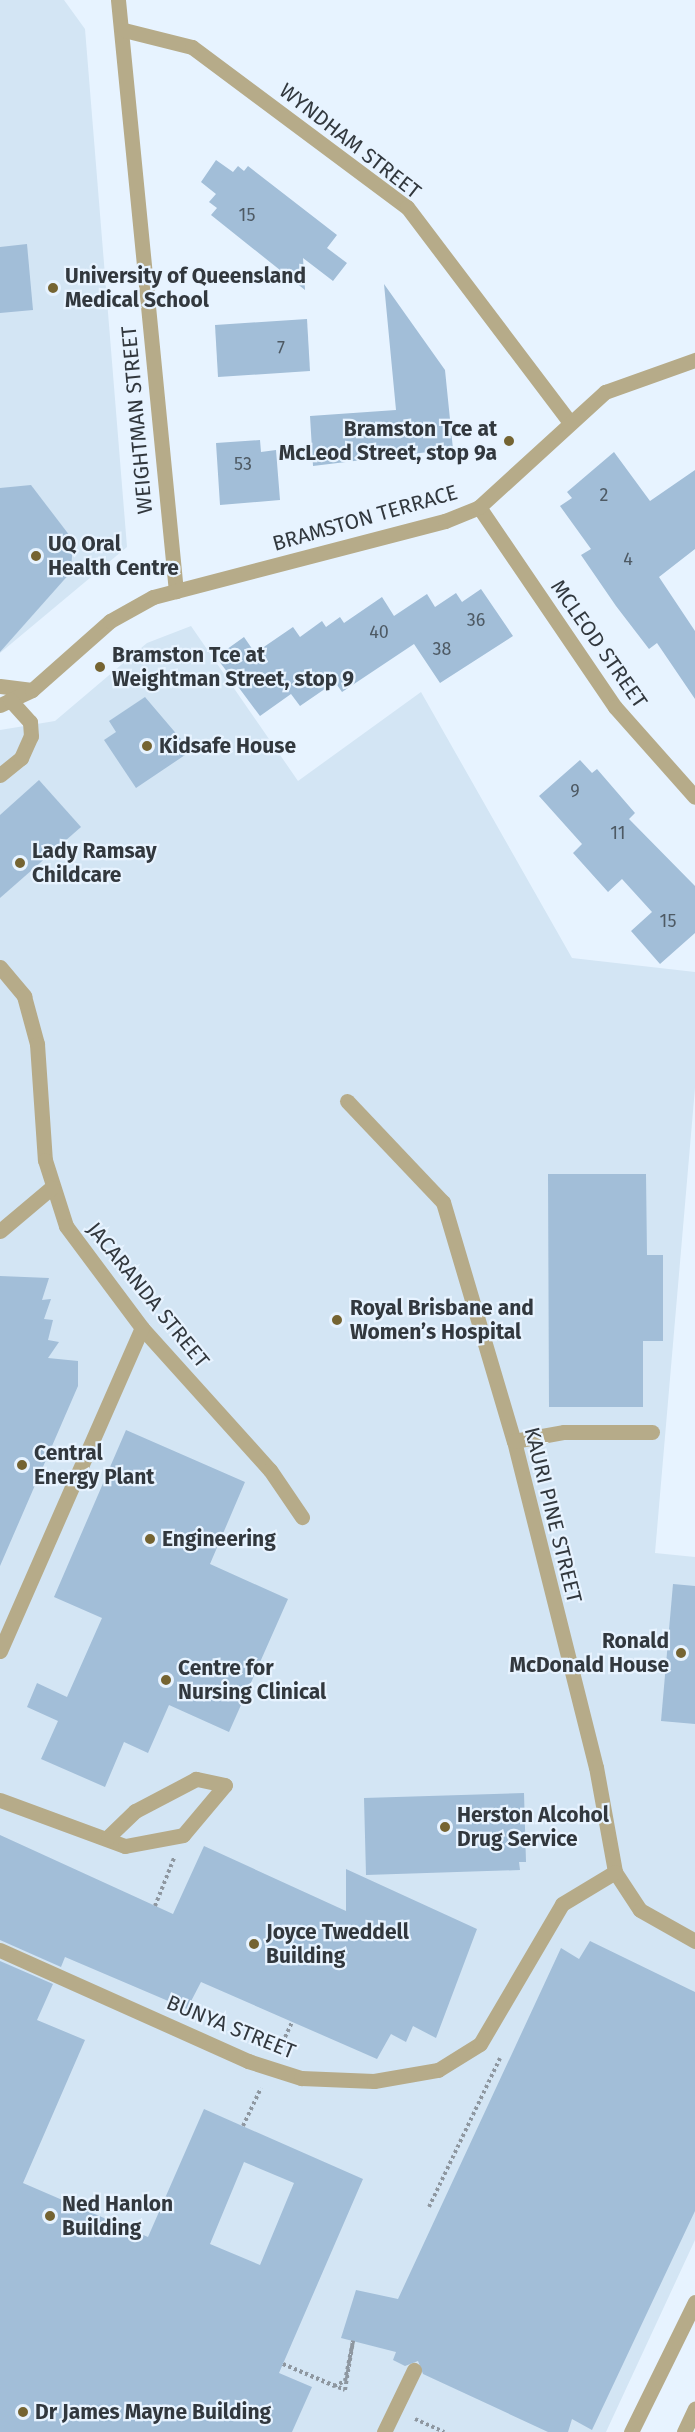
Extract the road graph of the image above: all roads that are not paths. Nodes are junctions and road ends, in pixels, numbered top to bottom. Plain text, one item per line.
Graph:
1 (118, 0) edge
2 (124, 30) junction
3 (695, 360) edge
4 (569, 421) junction
5 (479, 507) junction
6 (176, 591) junction
7 (0, 686) edge
8 (32, 690) junction
9 (5, 703) edge
10 (0, 775) edge
11 (695, 797) edge
12 (0, 967) edge
13 (347, 1101) dead end
14 (51, 1188) junction
15 (0, 1231) edge
16 (142, 1328) junction
17 (652, 1432) dead end
18 (513, 1442) junction
19 (302, 1517) dead end
20 (0, 1651) edge
21 (0, 1800) edge
22 (108, 1837) junction
23 (615, 1872) junction
24 (695, 1941) edge
25 (0, 1950) edge
26 (695, 2302) edge
27 (414, 2370) dead end
28 (695, 2408) edge
29 (384, 2432) edge
30 (631, 2432) edge
31 (684, 2432) edge

1 - 2 street
2 - 4 street, WYNDHAM STREET
2 - 6 street, WEIGHTMAN STREET
3 - 4 street, BRAMSTON TERRACE
4 - 5 street, BRAMSTON TERRACE
5 - 6 street, BRAMSTON TERRACE
5 - 11 street, MCLEOD STREET
6 - 8 street, BRAMSTON TERRACE
7 - 8 street
8 - 9 street, BRAMSTON TERRACE
9 - 10 street
12 - 14 street, JACARANDA STREET
13 - 18 street, KAURI PINE STREET
14 - 15 street
14 - 16 street, JACARANDA STREET
16 - 19 street, JACARANDA STREET
16 - 20 street
17 - 18 street
18 - 23 street, KAURI PINE STREET
21 - 22 street
22 - 22 street
23 - 24 street, KAURI PINE STREET
23 - 25 street, BUNYA STREET
26 - 30 street
27 - 29 street
28 - 31 street

